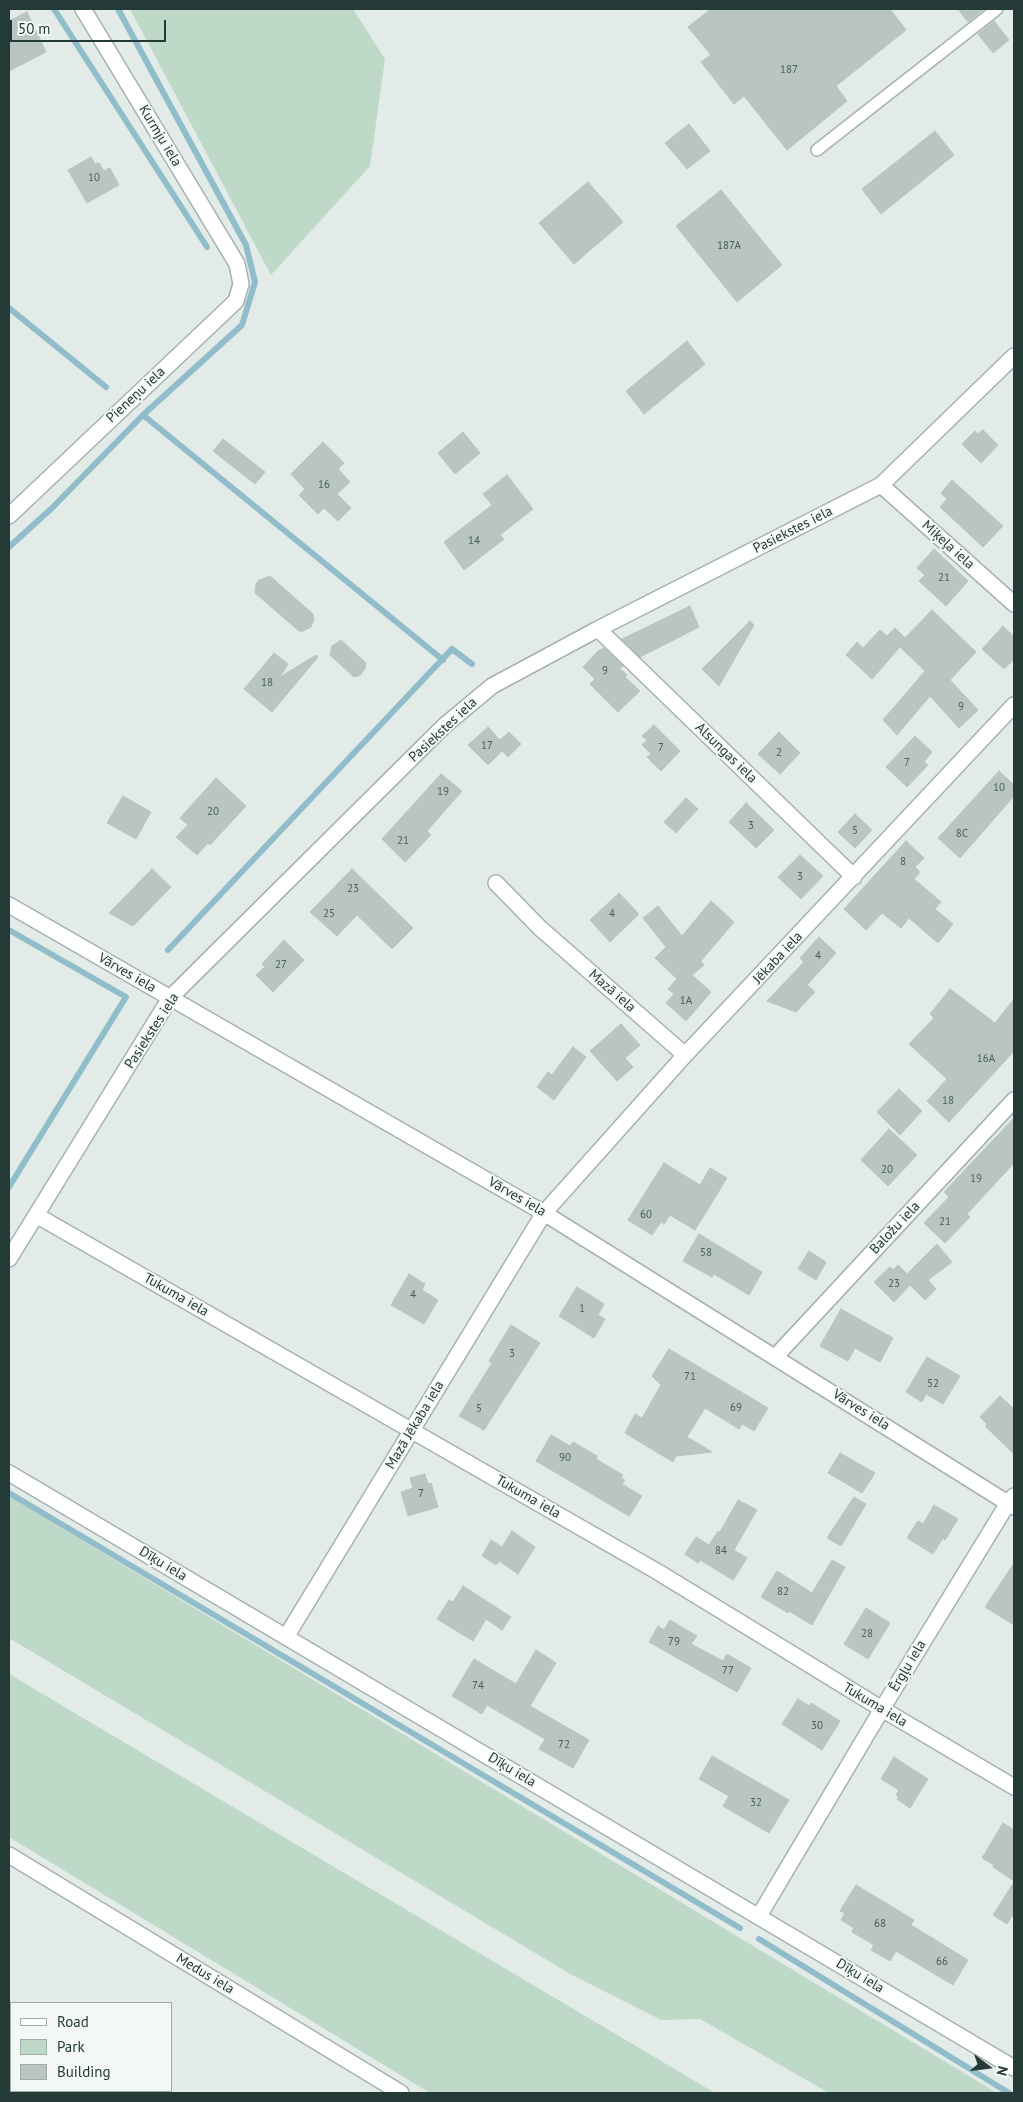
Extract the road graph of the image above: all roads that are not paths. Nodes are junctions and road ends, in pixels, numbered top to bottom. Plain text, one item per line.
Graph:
1 (83, 9) edge
2 (996, 9) edge
3 (817, 150) dead end
4 (237, 264) joint
5 (1014, 356) edge
6 (881, 485) junction
7 (9, 516) edge
8 (1014, 604) edge
9 (598, 629) junction
10 (1014, 705) edge
11 (854, 877) junction
12 (496, 883) dead end
13 (9, 905) edge
14 (170, 998) junction
15 (685, 1055) junction
16 (1014, 1100) edge
17 (544, 1213) junction
18 (36, 1215) junction
19 (9, 1259) edge
20 (776, 1356) junction
21 (411, 1430) junction
22 (9, 1473) edge
23 (1012, 1502) edge
24 (286, 1637) junction
25 (882, 1709) junction
26 (1014, 1787) edge
27 (9, 1855) edge
28 (759, 1916) junction
29 (1014, 2068) edge
30 (401, 2093) edge

1 - 4 street, Kurmju iela
2 - 3 lane
4 - 7 street, Pieneņu iela
5 - 6 street, Pasiekstes iela
6 - 8 street, Miķeļa iela
6 - 9 street, Pasiekstes iela
9 - 11 street, Alsungas iela
9 - 14 street, Pasiekstes iela
10 - 11 street, Jēkaba iela
11 - 15 street, Jēkaba iela
12 - 15 street, Mazā iela
13 - 14 street, Vārves iela
14 - 17 street, Vārves iela
14 - 18 street, Pasiekstes iela
15 - 17 street, Jēkaba iela
16 - 20 street, Baložu iela
17 - 20 street, Vārves iela
17 - 21 street, Mazā Jēkaba iela
18 - 19 street, Pasiekstes iela
18 - 21 street, Tukuma iela
20 - 23 street, Vārves iela
21 - 24 street, Mazā Jēkaba iela
21 - 25 street, Tukuma iela
22 - 24 street, Dīķu iela
23 - 25 street, Ērgļu iela
24 - 28 street, Dīķu iela
25 - 26 street, Tukuma iela
25 - 28 street, Ērgļu iela
27 - 30 street, Medus iela
28 - 29 street, Dīķu iela

